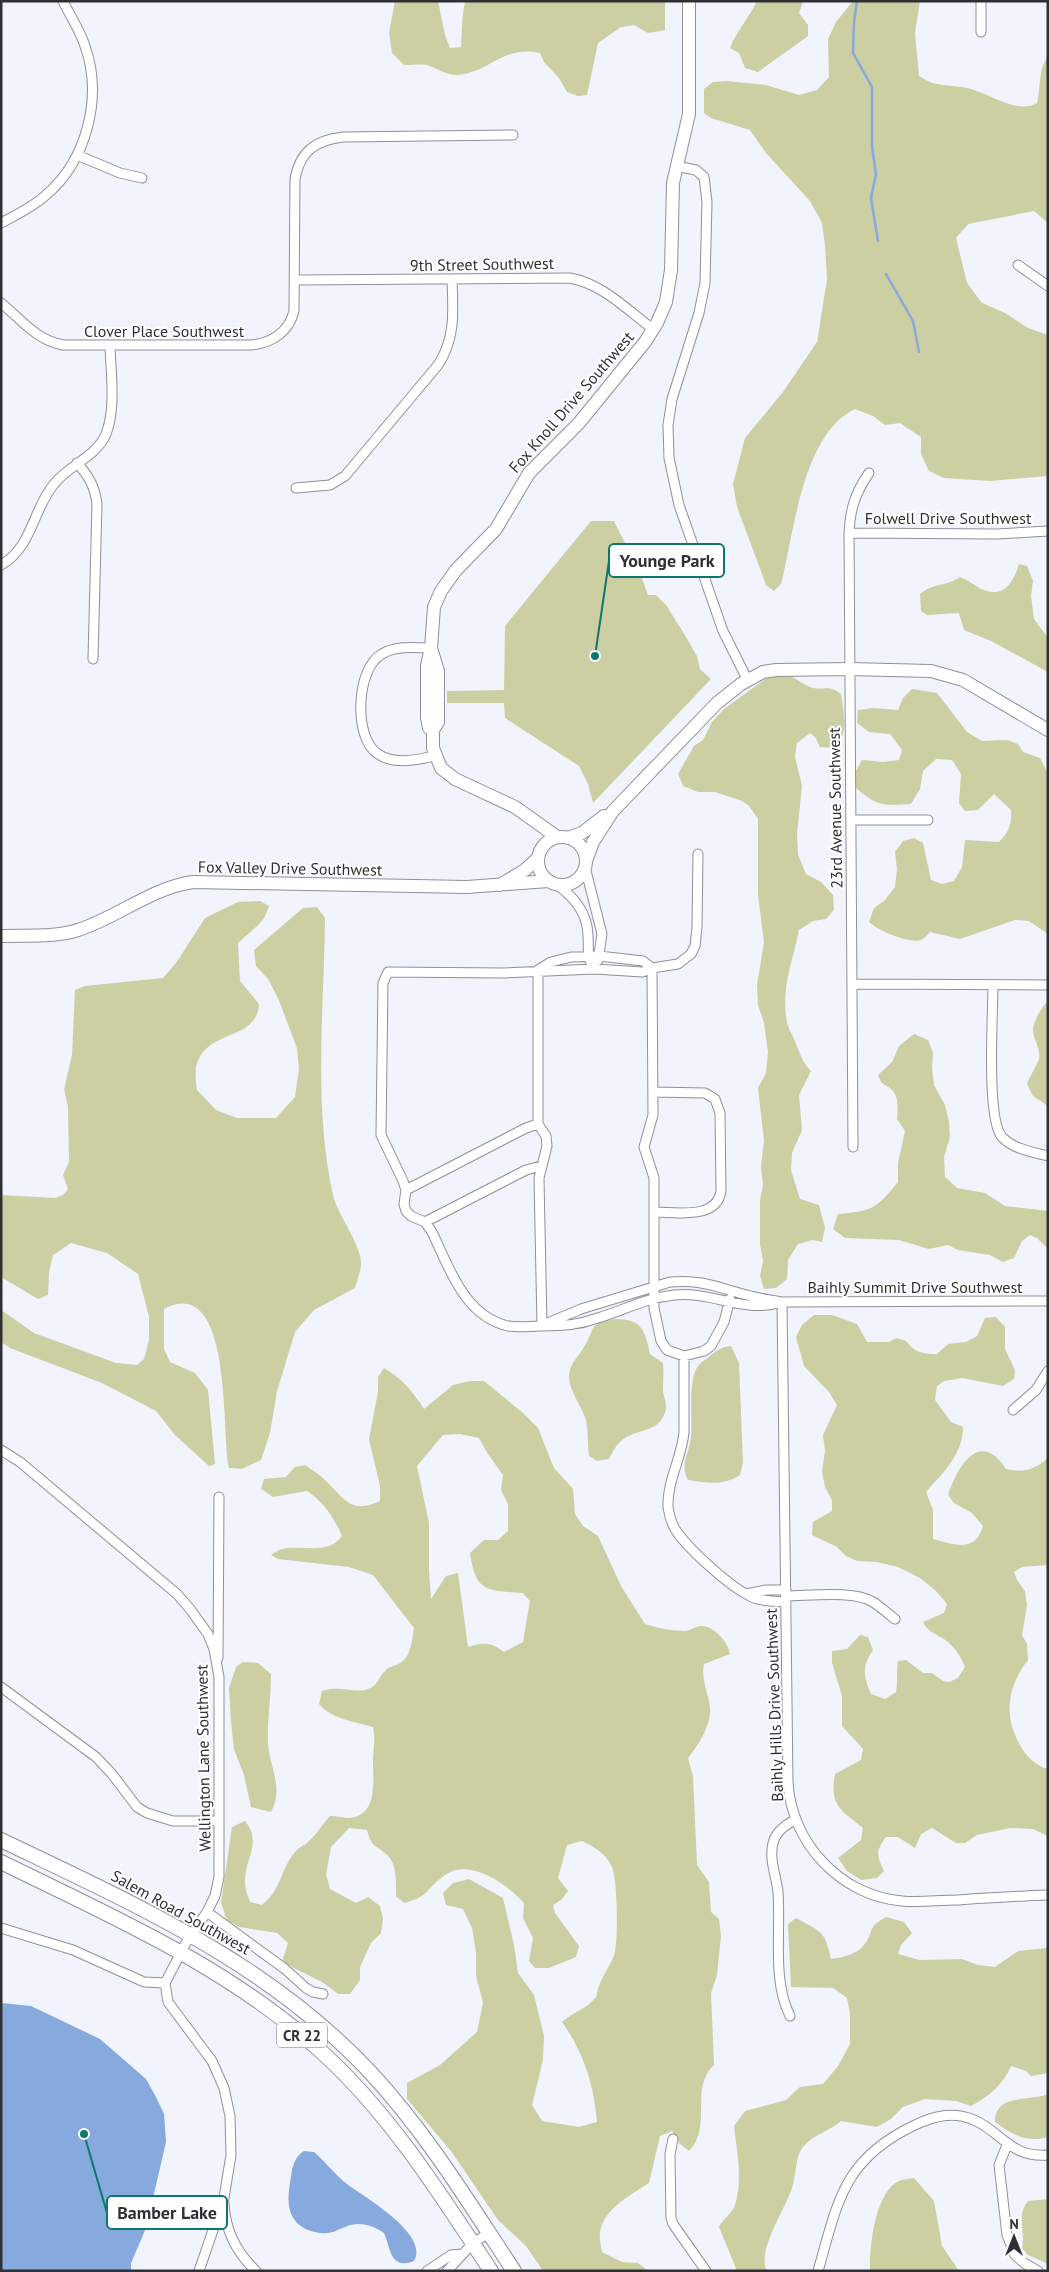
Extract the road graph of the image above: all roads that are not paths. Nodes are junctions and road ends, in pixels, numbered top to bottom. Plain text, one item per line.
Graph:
1 (63, 1) edge
2 (688, 1) edge
3 (981, 1) edge
4 (981, 32) dead end
5 (513, 135) dead end
6 (77, 155) junction
7 (676, 166) junction
8 (142, 178) dead end
9 (1, 223) edge
10 (1018, 265) dead end
11 (452, 279) junction
12 (295, 280) junction
13 (1048, 286) edge
14 (1, 303) edge
15 (653, 329) junction
16 (110, 347) junction
17 (77, 463) junction
18 (869, 473) dead end
19 (296, 488) dead end
20 (1048, 531) edge
21 (849, 533) junction
22 (1, 565) edge
23 (431, 648) junction
24 (94, 659) dead end
25 (850, 669) junction
26 (748, 679) junction
27 (1048, 730) edge
28 (434, 756) junction
29 (613, 811) junction
30 (851, 820) junction
31 (928, 820) dead end
32 (533, 821) junction
33 (562, 837) junction
34 (698, 854) dead end
35 (538, 856) junction
36 (585, 864) junction
37 (552, 883) junction
38 (500, 885) junction
39 (1, 936) edge
40 (599, 956) junction
41 (587, 957) junction
42 (652, 968) junction
43 (594, 969) junction
44 (538, 970) junction
45 (853, 984) junction
46 (993, 984) junction
47 (1048, 984) edge
48 (652, 1092) junction
49 (538, 1124) junction
50 (853, 1147) dead end
51 (1048, 1156) edge
52 (541, 1166) junction
53 (406, 1190) junction
54 (654, 1212) junction
55 (425, 1222) junction
56 (653, 1287) junction
57 (730, 1290) junction
58 (653, 1298) junction
59 (1048, 1301) edge
60 (782, 1302) junction
61 (730, 1303) junction
62 (542, 1326) junction
63 (684, 1356) junction
64 (1048, 1371) edge
65 (1013, 1410) dead end
66 (1, 1450) edge
67 (219, 1498) dead end
68 (786, 1596) junction
69 (895, 1619) dead end
70 (217, 1663) junction
71 (1, 1687) edge
72 (796, 1819) junction
73 (220, 1821) junction
74 (1, 1840) edge
75 (1, 1862) edge
76 (1048, 1895) edge
77 (207, 1912) junction
78 (1, 1928) edge
79 (186, 1943) junction
80 (165, 1983) junction
81 (323, 1994) dead end
82 (790, 2016) dead end
83 (673, 2139) dead end
84 (1007, 2145) junction
85 (1048, 2155) edge
86 (224, 2198) junction
87 (489, 2233) junction
88 (473, 2243) junction
89 (462, 2254) junction
90 (199, 2271) edge
91 (256, 2271) edge
92 (427, 2271) edge
93 (447, 2271) edge
94 (491, 2271) edge
95 (514, 2271) edge
96 (706, 2271) edge
97 (818, 2271) edge
98 (1038, 2271) edge

1 - 6 street
2 - 7 street
3 - 4 street
5 - 12 street, Clover Place Southwest
6 - 8 street
6 - 9 street
7 - 15 street
7 - 26 street
10 - 13 street
11 - 12 street, 9th Street Southwest
11 - 15 street, 9th Street Southwest
11 - 19 street
12 - 16 street, Clover Place Southwest
14 - 16 street, Clover Place Southwest
15 - 23 street, Fox Knoll Drive Southwest
16 - 17 street
17 - 22 street
17 - 24 street
18 - 21 street, 23rd Avenue Southwest
20 - 21 street, Folwell Drive Southwest
21 - 25 street, 23rd Avenue Southwest
23 - 28 street, Fox Knoll Drive Southwest
23 - 28 street
25 - 26 street
25 - 27 street
25 - 30 street, 23rd Avenue Southwest
26 - 29 street
28 - 32 street
29 - 33 street
29 - 36 street
30 - 31 street
30 - 45 street, 23rd Avenue Southwest
32 - 33 street
32 - 35 street
33 - 35 street
33 - 36 street
34 - 42 street
35 - 37 street
35 - 38 street, Fox Valley Drive Southwest
36 - 37 street
36 - 40 street
37 - 38 street, Fox Valley Drive Southwest
37 - 41 street
38 - 39 street, Fox Valley Drive Southwest
40 - 41 street
40 - 42 street
40 - 43 street
41 - 43 street
41 - 44 street
42 - 43 street
42 - 48 street
43 - 44 street
44 - 49 street
44 - 53 street
45 - 46 street
45 - 50 street, 23rd Avenue Southwest
46 - 47 street
46 - 51 street
48 - 54 street
48 - 54 street
49 - 52 street
49 - 53 street
52 - 55 street
52 - 62 street
53 - 55 street
54 - 56 street
55 - 62 street
56 - 57 street
56 - 58 street
56 - 62 street
57 - 60 street
57 - 61 street
58 - 61 street
58 - 62 street
58 - 63 street
59 - 60 street, Baihly Summit Drive Southwest
60 - 61 street
60 - 68 street, Baihly Hills Drive Southwest
61 - 63 street
63 - 68 street
64 - 65 street
66 - 70 street, Wellington Lane Southwest
67 - 70 street
68 - 69 street
68 - 72 street, Baihly Hills Drive Southwest
70 - 73 street, Wellington Lane Southwest
71 - 73 street
72 - 76 street, Baihly Hills Drive Southwest
72 - 82 street
73 - 77 street, Wellington Lane Southwest
74 - 79 main road, Salem Road Southwest / CR 22
75 - 79 main road, Salem Road Southwest / CR 22
77 - 79 street, Wellington Lane Southwest
77 - 81 street
78 - 80 street
79 - 80 street, Wellington Lane Southwest
79 - 87 main road, Salem Road Southwest / CR 22
79 - 88 main road, Salem Road Southwest / CR 22
80 - 86 street
83 - 96 street
84 - 85 street
84 - 97 street
84 - 98 street
86 - 90 street
86 - 91 street
87 - 88 street
87 - 95 main road, Salem Road Southwest / CR 22
88 - 89 street
88 - 94 main road, Salem Road Southwest / CR 22
89 - 92 street
89 - 93 street

